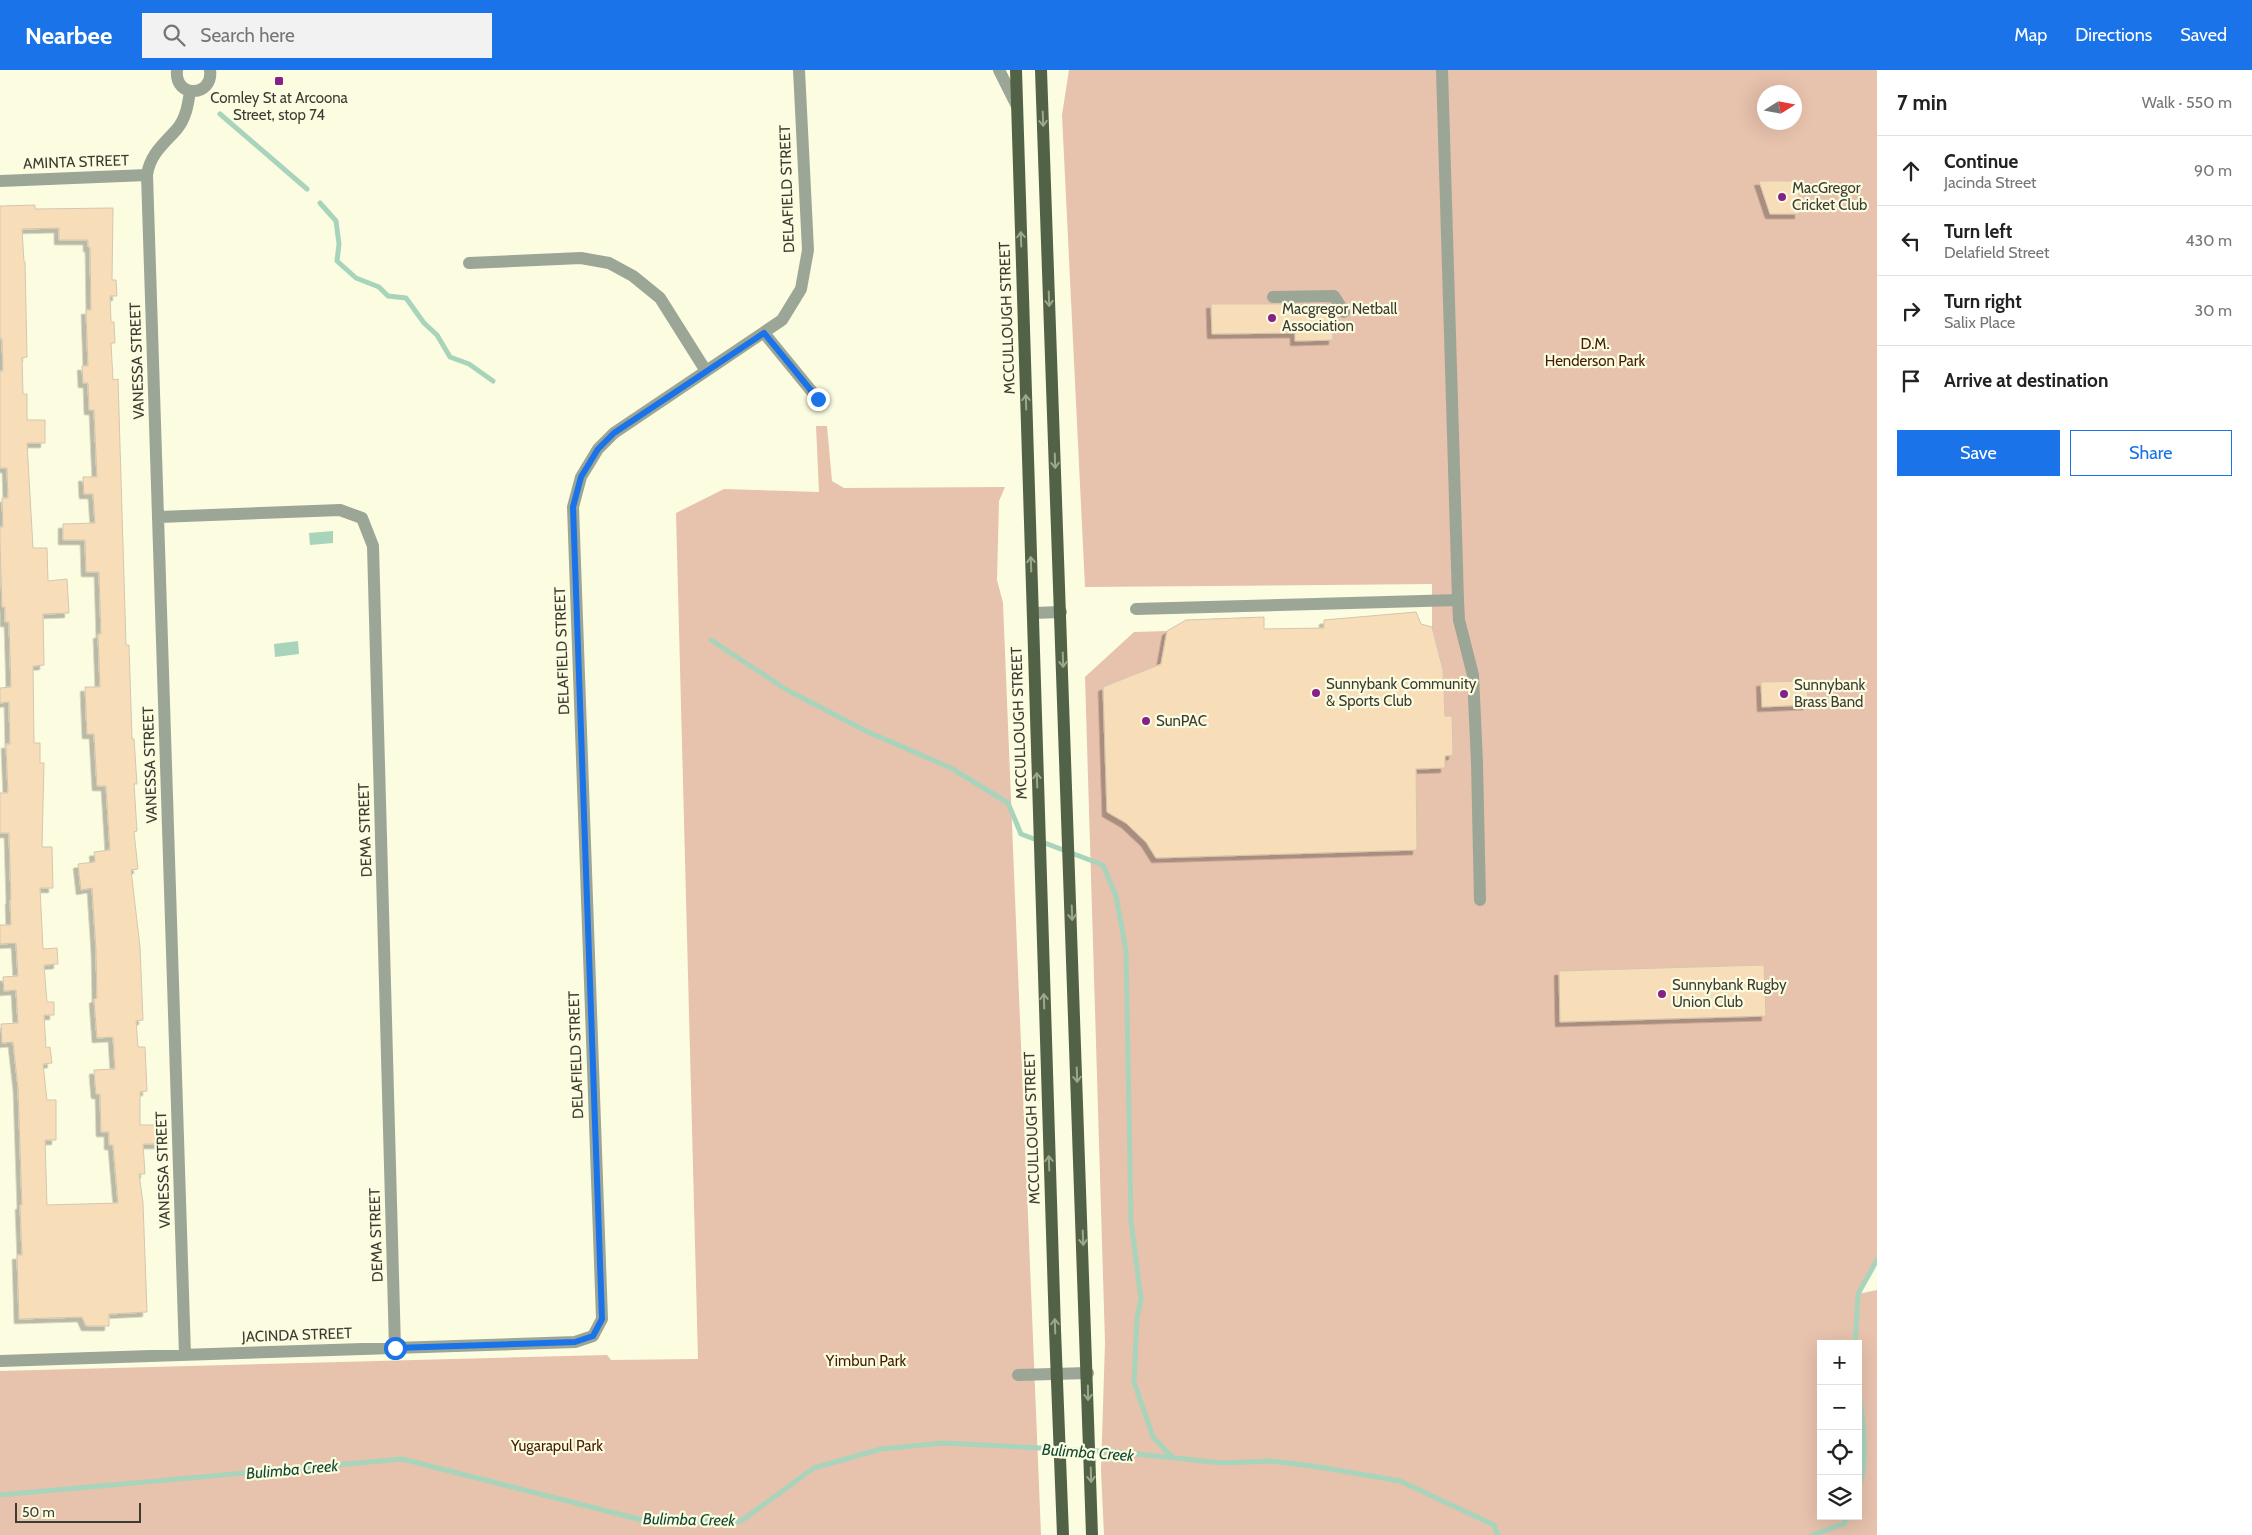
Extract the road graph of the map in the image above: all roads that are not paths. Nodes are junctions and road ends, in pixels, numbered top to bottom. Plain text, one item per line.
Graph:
1 (176, 70) edge
2 (210, 70) edge
3 (799, 70) edge
4 (999, 70) edge
5 (1016, 70) edge
6 (1041, 70) edge
7 (1442, 70) edge
8 (190, 91) junction
9 (1017, 106) junction
10 (147, 175) junction
11 (0, 181) edge
12 (470, 262) dead end
13 (1273, 297) dead end
14 (1344, 312) dead end
15 (764, 333) junction
16 (706, 371) junction
17 (818, 399) dead end
18 (159, 517) junction
19 (1458, 600) junction
20 (1136, 609) dead end
21 (1061, 612) junction
22 (1032, 613) junction
23 (1480, 900) dead end
24 (593, 1336) joint
25 (395, 1348) junction
26 (184, 1355) junction
27 (0, 1361) edge
28 (1057, 1374) junction
29 (1088, 1374) junction
30 (1018, 1375) dead end
31 (1063, 1535) edge
32 (1092, 1535) edge

1 - 8 street
2 - 8 street
3 - 15 street, DELAFIELD STREET
4 - 9 street
5 - 9 main road, MCCULLOUGH STREET
6 -> 21 main road
7 - 19 street
8 - 10 street, AMINTA STREET
22 -> 9 main road, MCCULLOUGH STREET
10 - 11 street, AMINTA STREET
10 - 18 street, VANESSA STREET
12 - 16 street
13 - 14 street
15 - 16 street, DELAFIELD STREET
15 - 17 street
16 - 24 street, DELAFIELD STREET
18 - 25 street, DEMA STREET
18 - 26 street, VANESSA STREET
19 - 20 street
19 - 23 street
21 - 22 street
21 -> 29 main road
28 -> 22 main road, MCCULLOUGH STREET
24 - 25 street, JACINDA STREET
25 - 26 street, JACINDA STREET
26 - 27 street, JACINDA STREET
28 - 29 street
28 - 30 street
28 - 31 main road, MCCULLOUGH STREET
29 -> 32 main road

